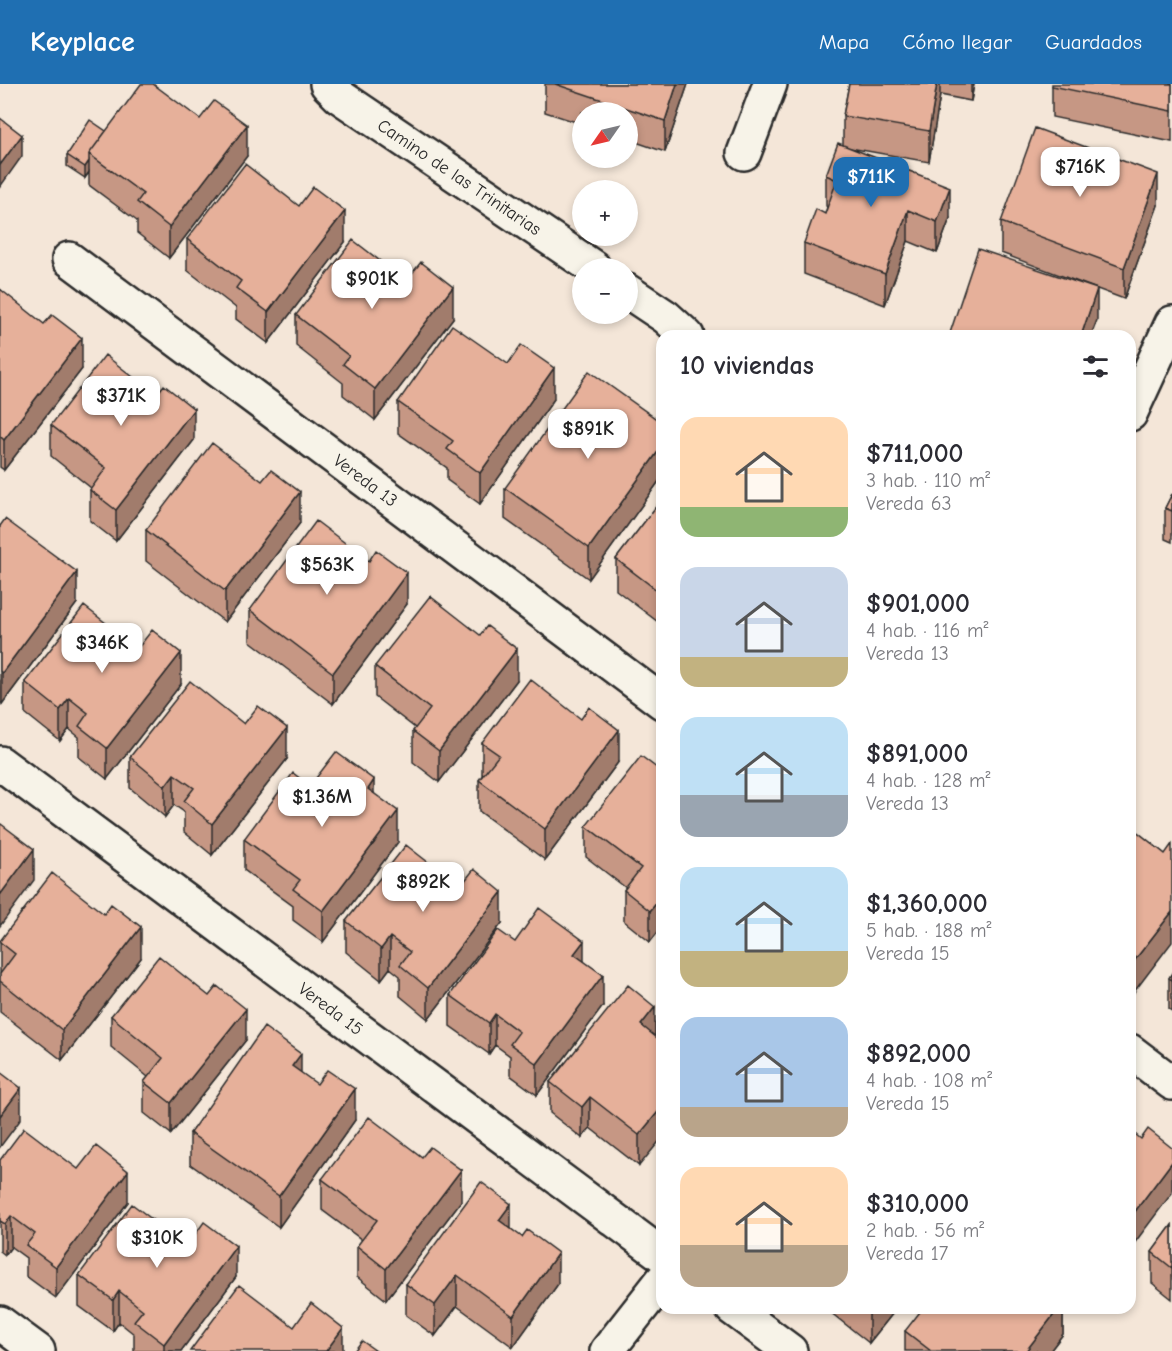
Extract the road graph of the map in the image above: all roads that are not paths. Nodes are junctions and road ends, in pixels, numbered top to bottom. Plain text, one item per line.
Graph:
1 (327, 84) edge
2 (770, 84) edge
3 (744, 153) dead end
4 (579, 258) edge
5 (69, 259) dead end
6 (638, 298) edge
7 (1172, 323) edge
8 (680, 330) edge
9 (1136, 401) edge
10 (656, 698) edge
11 (0, 763) edge
12 (1136, 1056) edge
13 (1172, 1083) edge
14 (656, 1252) edge
15 (656, 1289) edge
16 (740, 1314) edge
17 (0, 1323) edge
18 (38, 1351) edge
19 (607, 1351) edge
20 (790, 1351) edge

1 - 4 street, Camino de las Trinitarias
2 - 3 street
5 - 10 street, Vereda 13
6 - 8 street
7 - 9 street
11 - 14 street, Vereda 15
12 - 13 street
15 - 19 street
16 - 20 street
17 - 18 street

